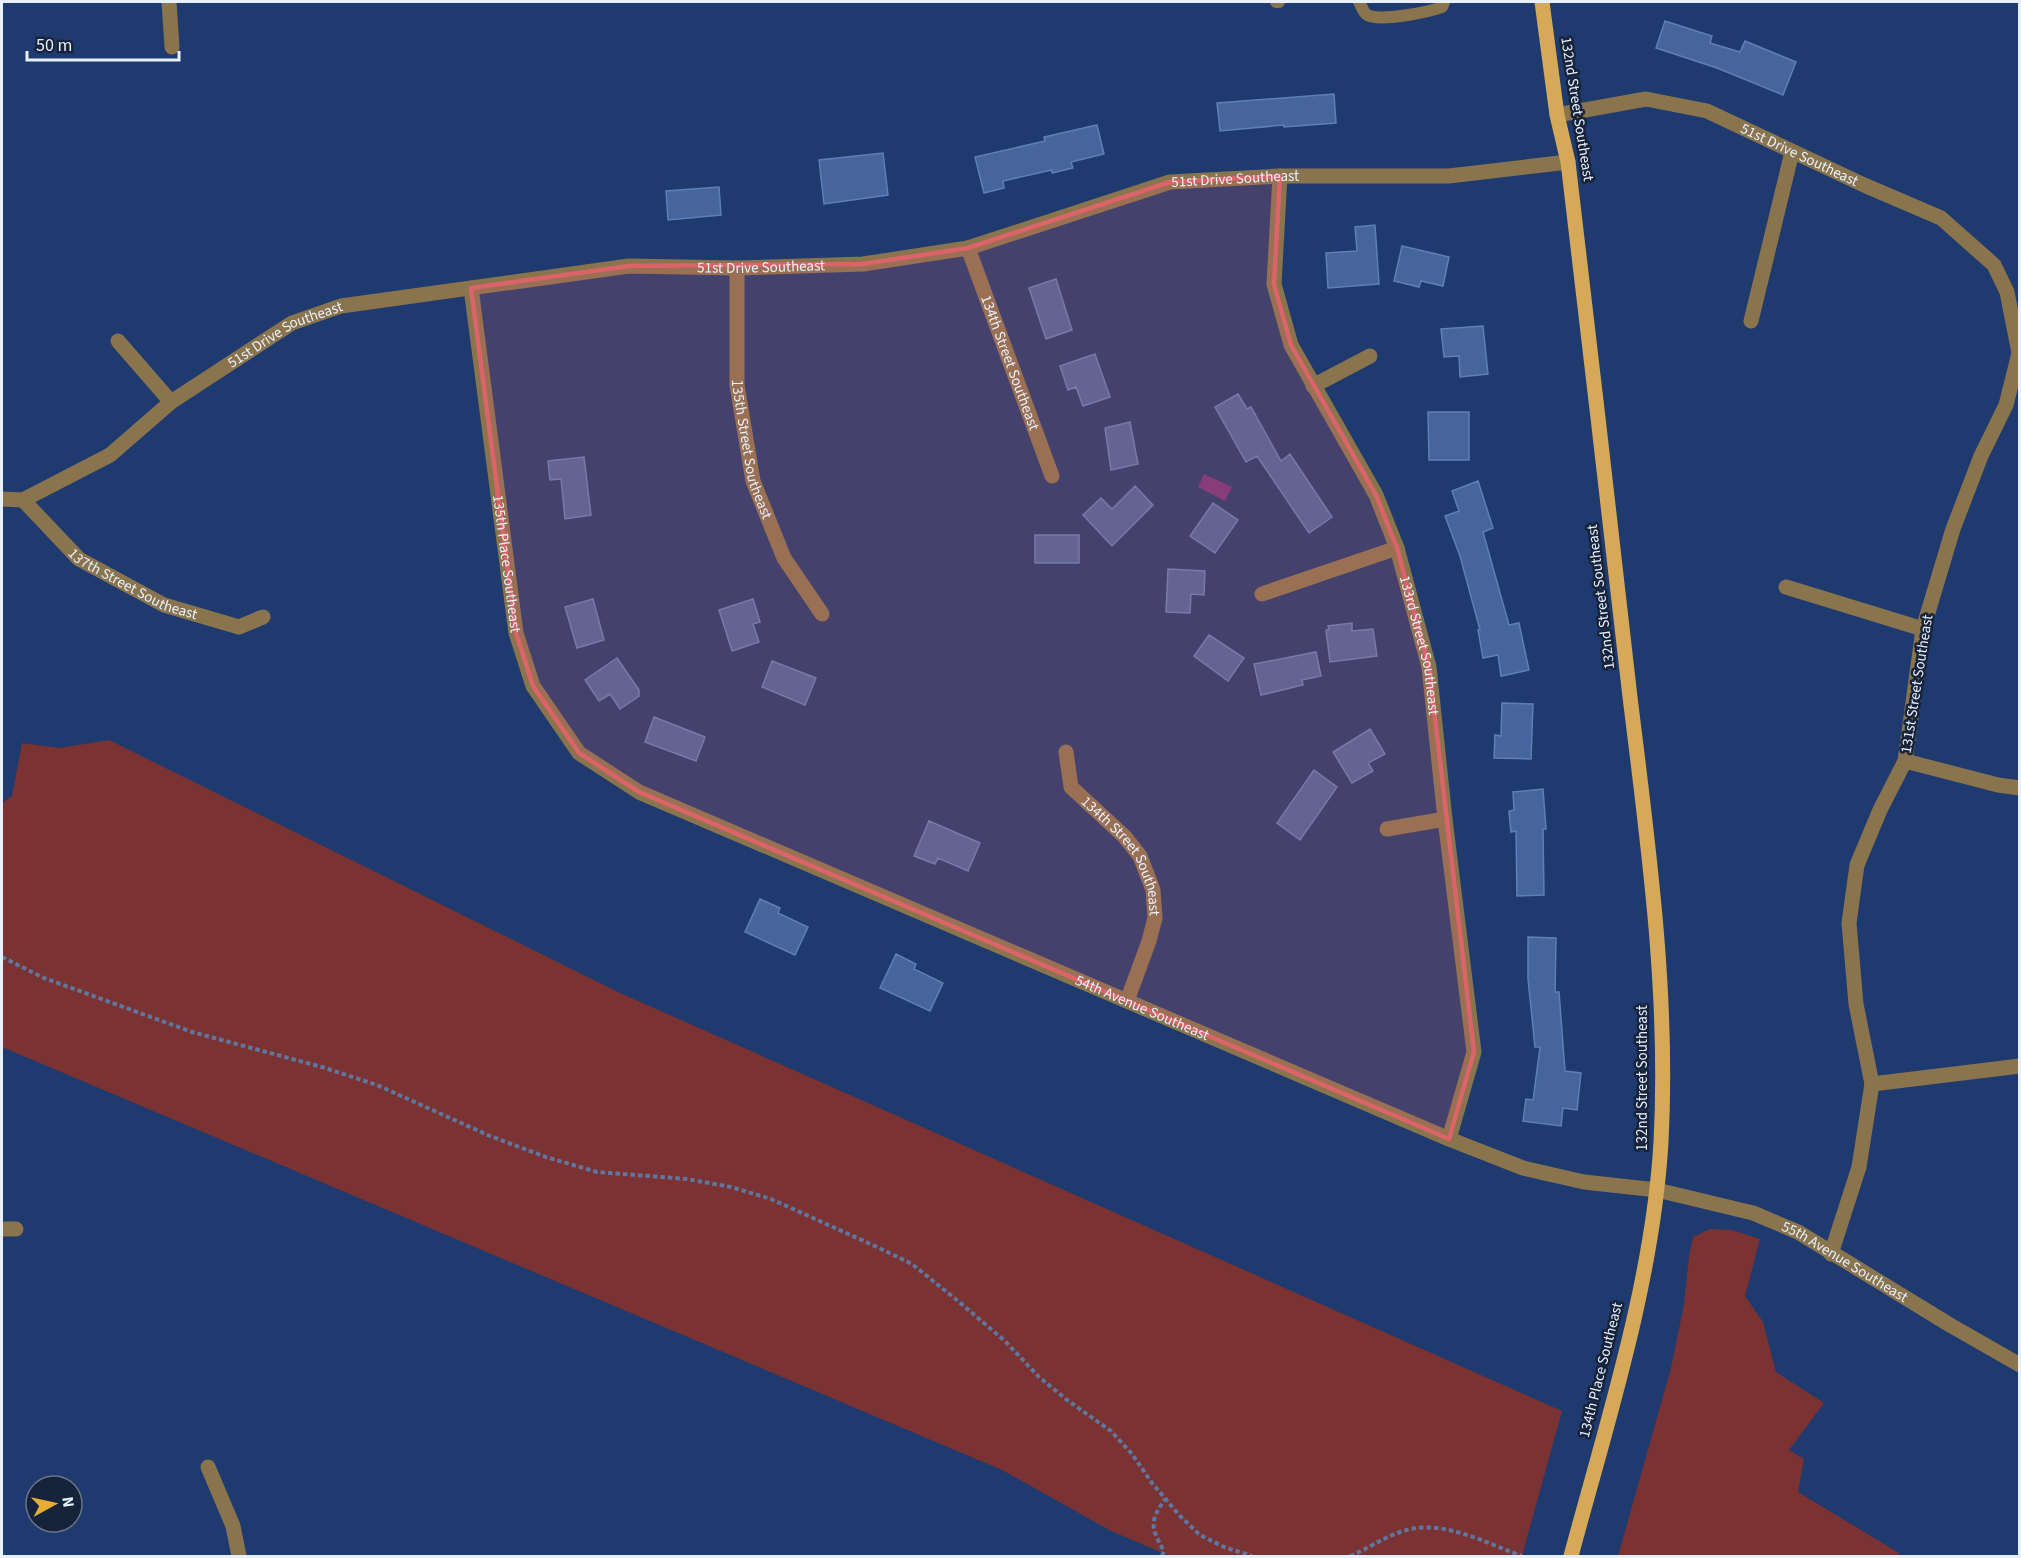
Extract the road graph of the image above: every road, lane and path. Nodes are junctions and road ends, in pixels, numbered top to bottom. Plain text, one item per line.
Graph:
1 (169, 2) edge
2 (1359, 2) edge
3 (1444, 2) edge
4 (1542, 2) edge
5 (172, 47) dead end
6 (1557, 114) junction
7 (1791, 152) junction
8 (1568, 162) junction
9 (1280, 176) junction
10 (968, 248) junction
11 (737, 268) junction
12 (471, 288) junction
13 (2013, 290) edge
14 (1751, 321) dead end
15 (118, 341) dead end
16 (1370, 356) dead end
17 (1313, 386) junction
18 (171, 402) junction
19 (1052, 476) dead end
20 (2, 500) edge
21 (23, 500) junction
22 (1397, 548) junction
23 (1786, 587) dead end
24 (1262, 594) dead end
25 (822, 614) dead end
26 (263, 617) dead end
27 (1923, 629) junction
28 (1066, 752) dead end
29 (1905, 761) junction
30 (2019, 788) edge
31 (639, 792) joint
32 (1445, 819) junction
33 (1387, 829) dead end
34 (2, 957) edge
35 (1127, 1001) junction
36 (2019, 1066) edge
37 (1872, 1084) junction
38 (1449, 1139) junction
39 (1657, 1190) junction
40 (1831, 1254) junction
41 (2019, 1365) edge
42 (208, 1467) dead end
43 (1165, 1499) junction
44 (239, 1557) edge
45 (1162, 1557) edge
46 (1252, 1557) edge
47 (1350, 1557) edge
48 (1522, 1557) edge
49 (1571, 1557) edge

1 - 5 street
2 - 3 lane
4 - 6 main road, 132nd Street Southeast
6 - 7 street, 51st Drive Southeast
6 - 8 main road, 132nd Street Southeast
7 - 13 street, 51st Drive Southeast
7 - 14 street
8 - 9 street, 51st Drive Southeast
8 - 39 main road, 132nd Street Southeast
9 - 10 street, 51st Drive Southeast
9 - 17 street, 133rd Street Southeast
10 - 11 street, 51st Drive Southeast
10 - 19 street, 134th Street Southeast
11 - 12 street, 51st Drive Southeast
11 - 25 street, 135th Street Southeast
12 - 18 street, 51st Drive Southeast
12 - 31 street, 135th Place Southeast
13 - 27 street, 131st Street Southeast
15 - 18 street
16 - 17 street
17 - 22 street, 133rd Street Southeast
18 - 21 street, 51st Drive Southeast
20 - 21 street, 51st Drive Southeast
21 - 26 street, 137th Street Southeast
22 - 24 street
22 - 32 street, 133rd Street Southeast
23 - 27 street
27 - 29 street, 131st Street Southeast
28 - 35 street, 134th Street Southeast
29 - 30 street
29 - 37 street, 131st Street Southeast
31 - 35 street, 54th Avenue Southeast
32 - 33 street
32 - 38 street, 133rd Street Southeast
34 - 43 path
35 - 38 street, 54th Avenue Southeast
36 - 37 street
37 - 40 street, 131st Street Southeast
38 - 39 street, 54th Avenue Southeast
39 - 40 street, 55th Avenue Southeast
39 - 49 main road, 134th Place Southeast
40 - 41 street, 55th Avenue Southeast
42 - 44 street
43 - 45 path
43 - 46 path
47 - 48 path

